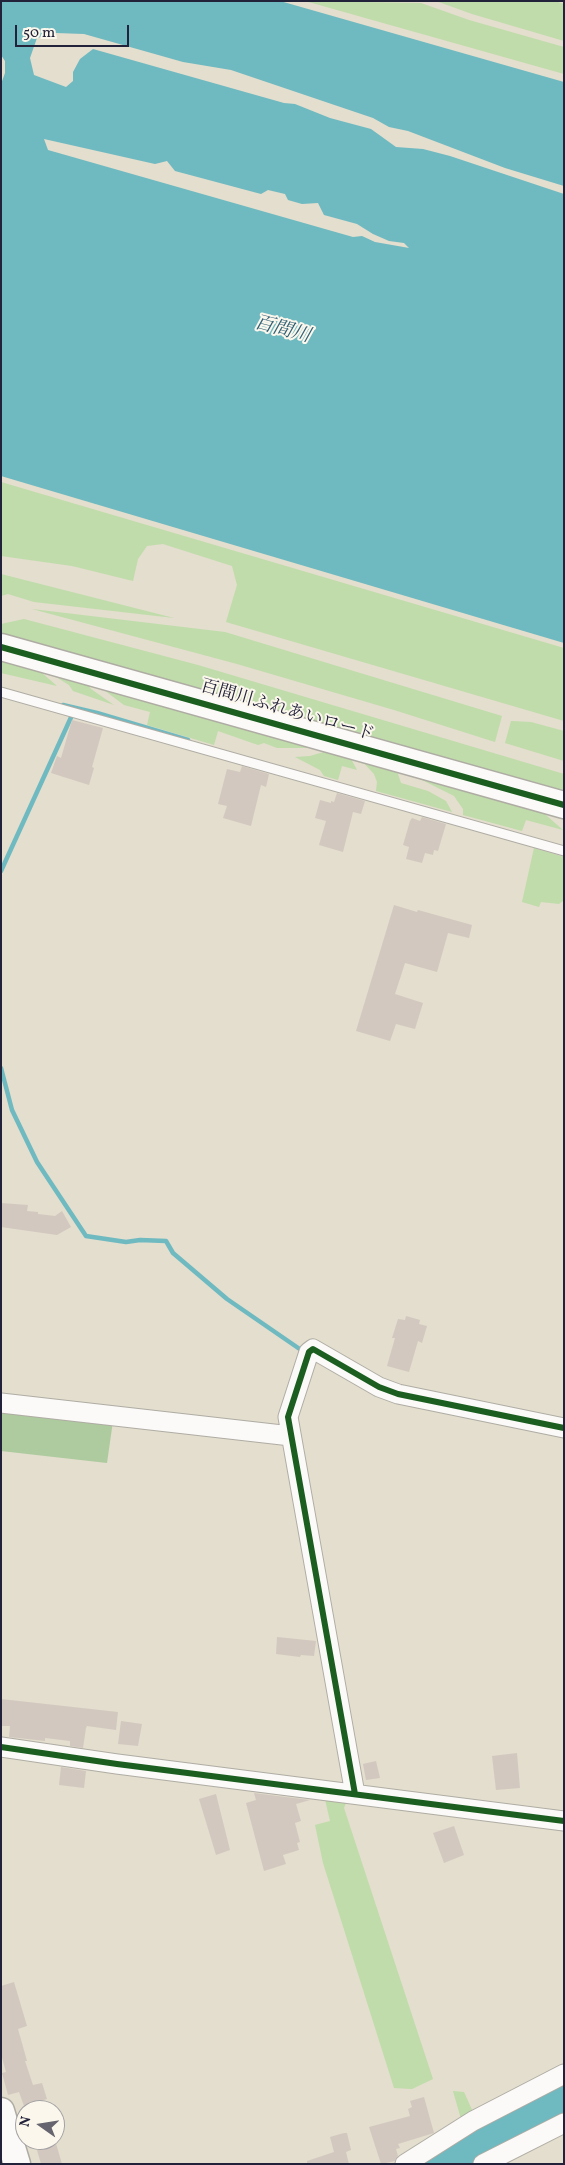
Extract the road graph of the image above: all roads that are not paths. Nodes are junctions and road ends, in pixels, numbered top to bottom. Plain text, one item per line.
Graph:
1 (1, 647) edge
2 (1, 692) edge
3 (564, 805) edge
4 (564, 851) edge
5 (1, 1403) edge
6 (564, 1428) edge
7 (291, 1436) junction
8 (1, 1748) edge
9 (354, 1789) junction
10 (564, 1821) edge
11 (564, 2074) edge
12 (1, 2111) edge
13 (564, 2123) edge
14 (508, 2157) edge
15 (17, 2164) edge
16 (405, 2164) edge
17 (483, 2164) edge

1 - 3 street, 百間川ふれあいロード
2 - 4 lane
5 - 7 street
6 - 7 street
7 - 9 street
8 - 9 street
9 - 10 street
11 - 16 street
12 - 15 street
13 - 14 street
14 - 17 street

